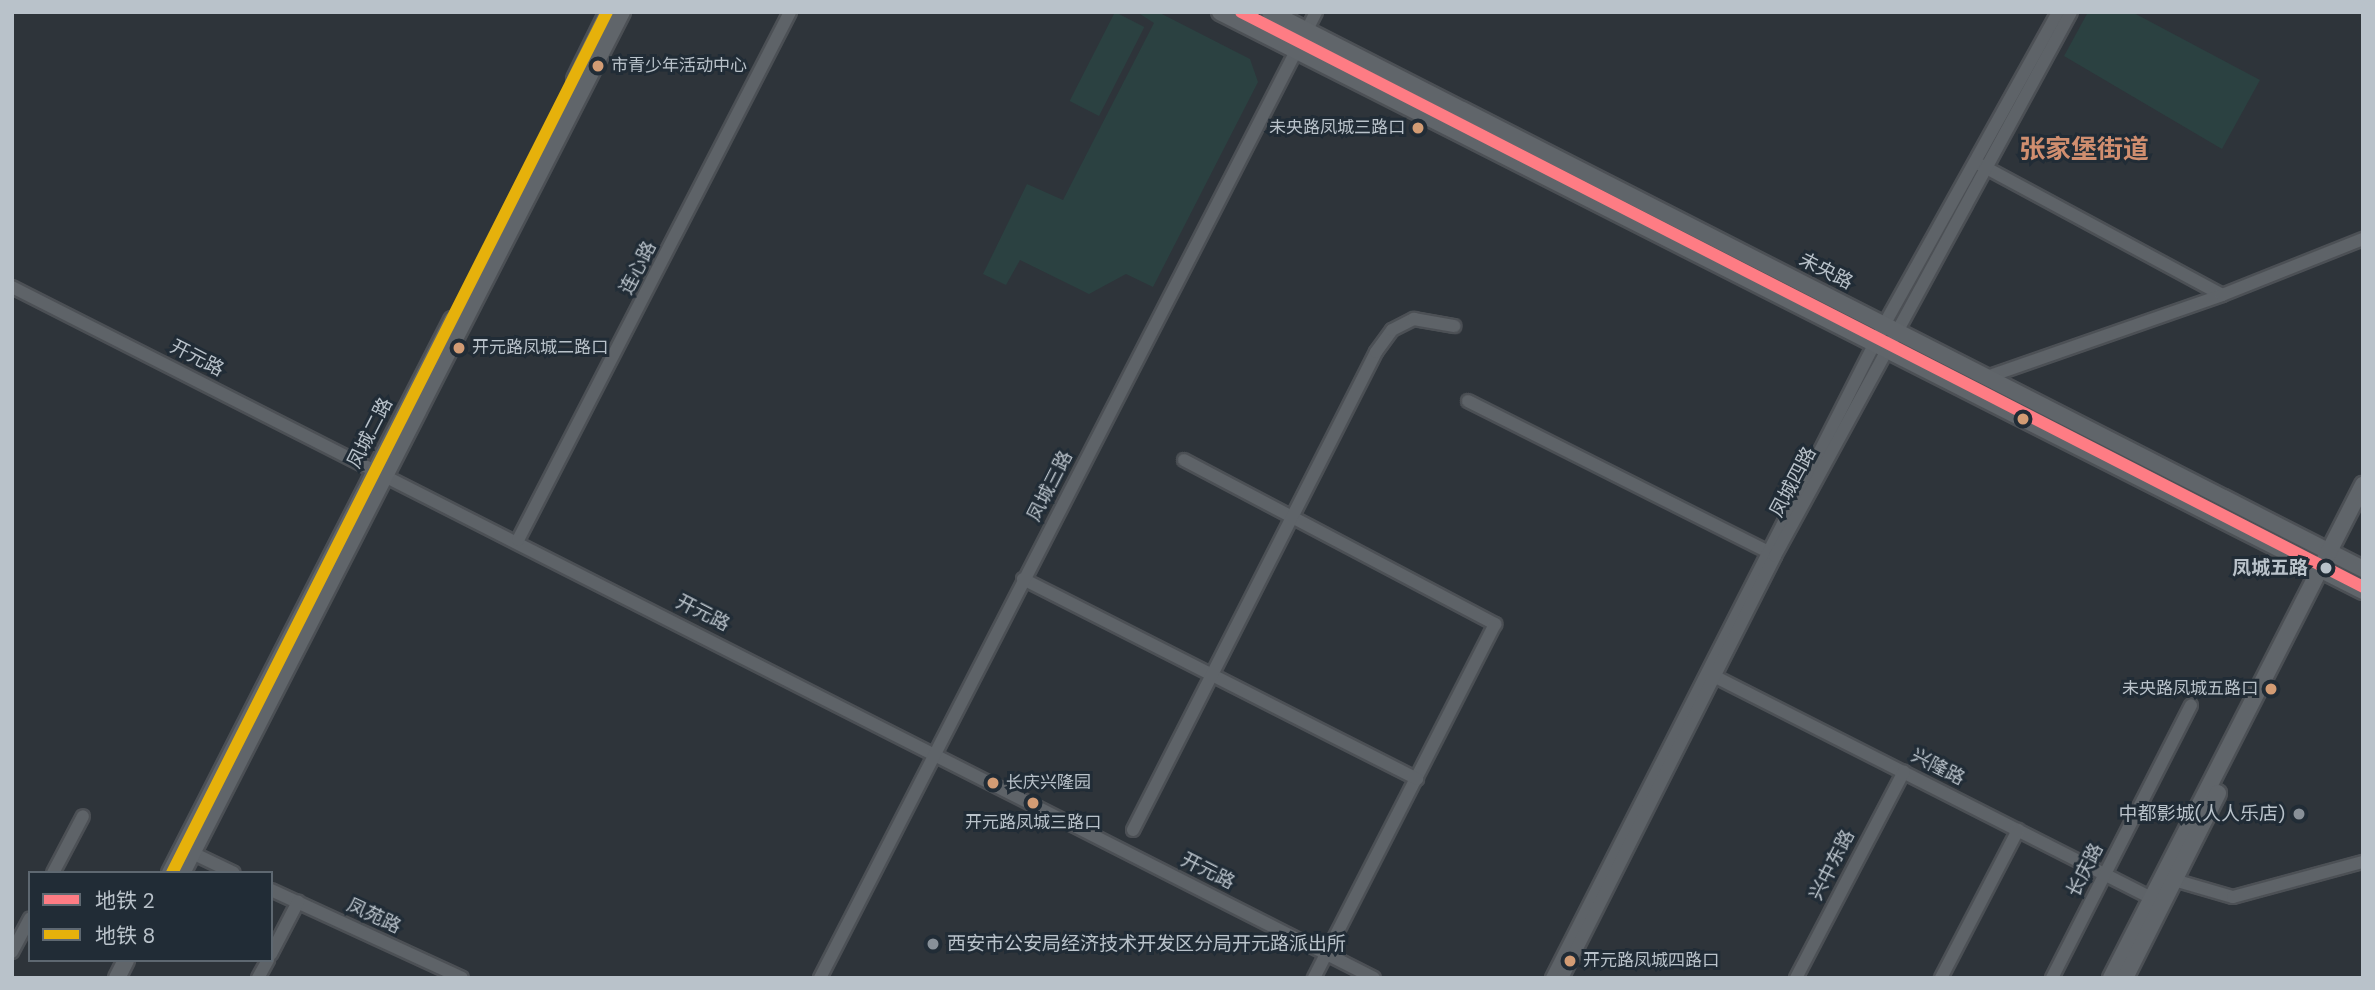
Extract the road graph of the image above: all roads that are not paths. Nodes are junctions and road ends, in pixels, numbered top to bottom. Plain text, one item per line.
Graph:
1 (608, 12) edge
2 (622, 12) edge
3 (790, 12) edge
4 (1220, 12) edge
5 (1270, 12) edge
6 (1316, 12) edge
7 (2058, 12) edge
8 (2071, 12) edge
9 (1306, 31) junction
10 (1295, 51) junction
11 (1981, 165) junction
12 (2363, 239) edge
13 (12, 287) edge
14 (2222, 295) junction
15 (1454, 326) dead end
16 (1890, 328) junction
17 (1882, 345) junction
18 (1987, 377) junction
19 (1468, 401) dead end
20 (1184, 460) dead end
21 (381, 472) junction
22 (2363, 485) edge
23 (2363, 508) edge
24 (1292, 518) junction
25 (518, 540) junction
26 (1770, 554) junction
27 (2334, 554) junction
28 (2363, 569) edge
29 (2325, 572) junction
30 (1023, 579) junction
31 (2363, 591) edge
32 (1709, 674) junction
33 (1212, 676) junction
34 (2191, 705) dead end
35 (935, 753) junction
36 (1904, 771) junction
37 (1417, 779) junction
38 (83, 816) dead end
39 (1133, 830) dead end
40 (2018, 830) junction
41 (187, 851) junction
42 (2363, 862) edge
43 (54, 871) edge
44 (172, 871) edge
45 (182, 871) edge
46 (230, 871) edge
47 (2105, 873) junction
48 (2174, 880) junction
49 (273, 891) edge
50 (2152, 898) junction
51 (298, 902) junction
52 (28, 923) edge
53 (273, 950) edge
54 (12, 953) edge
55 (1326, 953) junction
56 (125, 962) edge
57 (136, 962) edge
58 (267, 962) edge
59 (117, 978) edge
60 (129, 978) edge
61 (258, 978) edge
62 (462, 978) edge
63 (821, 978) edge
64 (1314, 978) edge
65 (1374, 978) edge
66 (1552, 978) edge
67 (1562, 978) edge
68 (1796, 978) edge
69 (1941, 978) edge
70 (2052, 978) edge
71 (2111, 978) edge
72 (2124, 978) edge

1 - 21 main road, 凤城二路
2 - 21 main road, 凤城二路
3 - 25 street, 连心路
4 - 10 main road
5 - 9 main road, 未央路
6 - 9 street, 凤城三路
7 - 11 street, 凤城四路
8 - 11 street, 凤城四路
9 - 10 street, 凤城三路
9 - 16 main road, 未央路
10 - 17 main road
10 - 30 street, 凤城三路
11 - 14 street
11 - 16 street, 凤城四路
12 - 14 street
13 - 21 street, 开元路
14 - 18 street
15 - 24 street
16 - 17 street, 凤城四路
16 - 18 main road, 未央路
17 - 26 street, 凤城四路
17 - 29 main road
18 - 27 main road, 未央路
19 - 26 street
20 - 24 street
21 - 25 street, 开元路
21 - 41 main road, 凤城二路
22 - 27 main road
23 - 27 main road
24 - 33 street
24 - 37 street
25 - 35 street, 开元路
26 - 32 street, 凤城四路
27 - 28 main road, 未央路
27 - 29 main road
29 - 31 main road
29 - 48 main road
29 - 50 main road
30 - 33 street
30 - 35 street, 凤城三路
32 - 36 street, 兴隆路
32 - 66 street, 凤城四路
32 - 67 street, 凤城四路
33 - 37 street
33 - 39 street
34 - 47 street, 长庆路
35 - 55 street, 开元路
35 - 63 street, 凤城三路
36 - 40 street, 兴隆路
36 - 68 street, 兴中东路
37 - 55 street
38 - 43 street
40 - 47 street, 兴隆路
40 - 69 street
41 - 44 main road, 凤城二路
41 - 45 main road, 凤城二路
41 - 46 street
42 - 48 street
47 - 50 street, 兴隆路
47 - 70 street, 长庆路
48 - 72 main road
49 - 51 street, 凤苑路
50 - 71 main road
51 - 53 street
51 - 62 street, 凤苑路
52 - 54 street
55 - 64 street
55 - 65 street, 开元路
56 - 59 main road
57 - 60 main road
58 - 61 street

